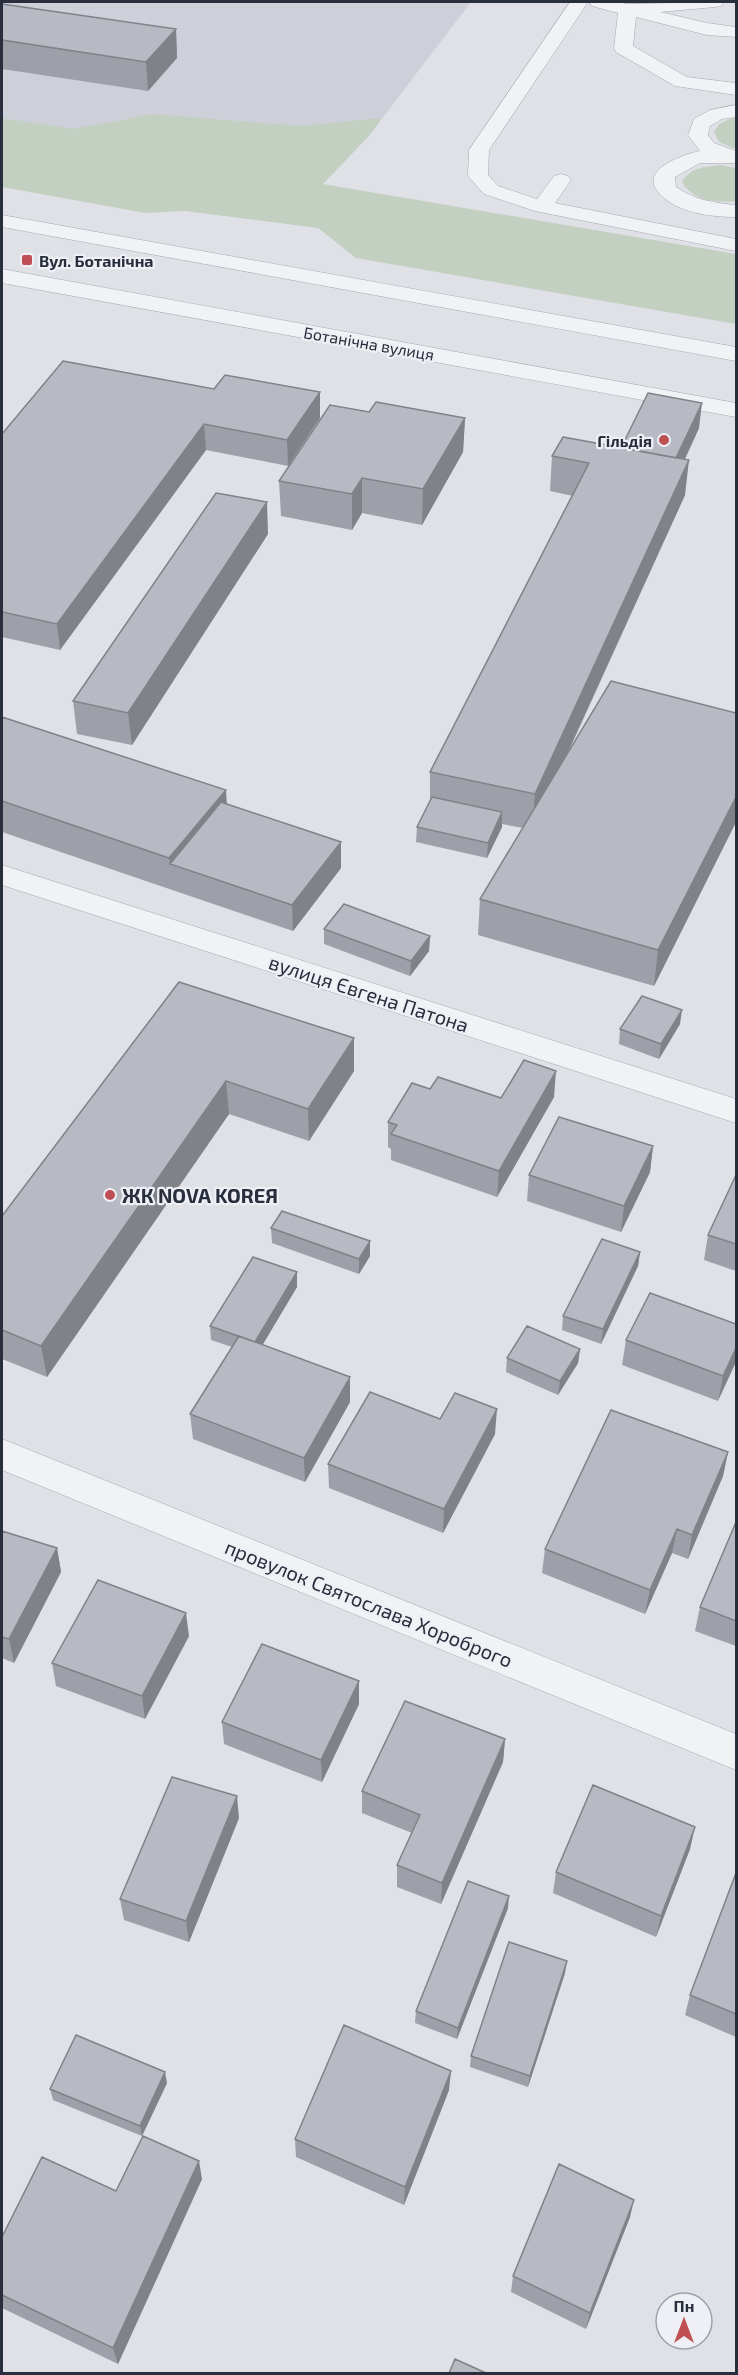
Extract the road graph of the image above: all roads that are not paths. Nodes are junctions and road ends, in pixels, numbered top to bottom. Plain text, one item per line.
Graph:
1 (579, 2) edge
2 (598, 2) edge
3 (715, 2) edge
4 (628, 9) junction
5 (707, 29) junction
6 (736, 32) edge
7 (736, 52) edge
8 (736, 88) edge
9 (736, 111) edge
10 (732, 157) edge
11 (561, 180) dead end
12 (542, 207) junction
13 (706, 209) junction
14 (736, 211) edge
15 (2, 221) edge
16 (689, 237) junction
17 (736, 245) edge
18 (2, 276) edge
19 (736, 354) edge
20 (736, 410) edge
21 (2, 875) edge
22 (736, 1111) edge
23 (2, 1454) edge
24 (736, 1752) edge

1 - 12 street
2 - 4 street
3 - 4 street
4 - 5 street
4 - 8 street
5 - 6 street
5 - 7 street
9 - 10 street
10 - 13 street
11 - 12 street
12 - 16 street
13 - 14 street
13 - 16 street
15 - 19 street
16 - 17 street
18 - 20 street, Ботанічна вулиця
21 - 22 street, вулиця Євгена Патона
23 - 24 street, провулок Святослава Хороброго

